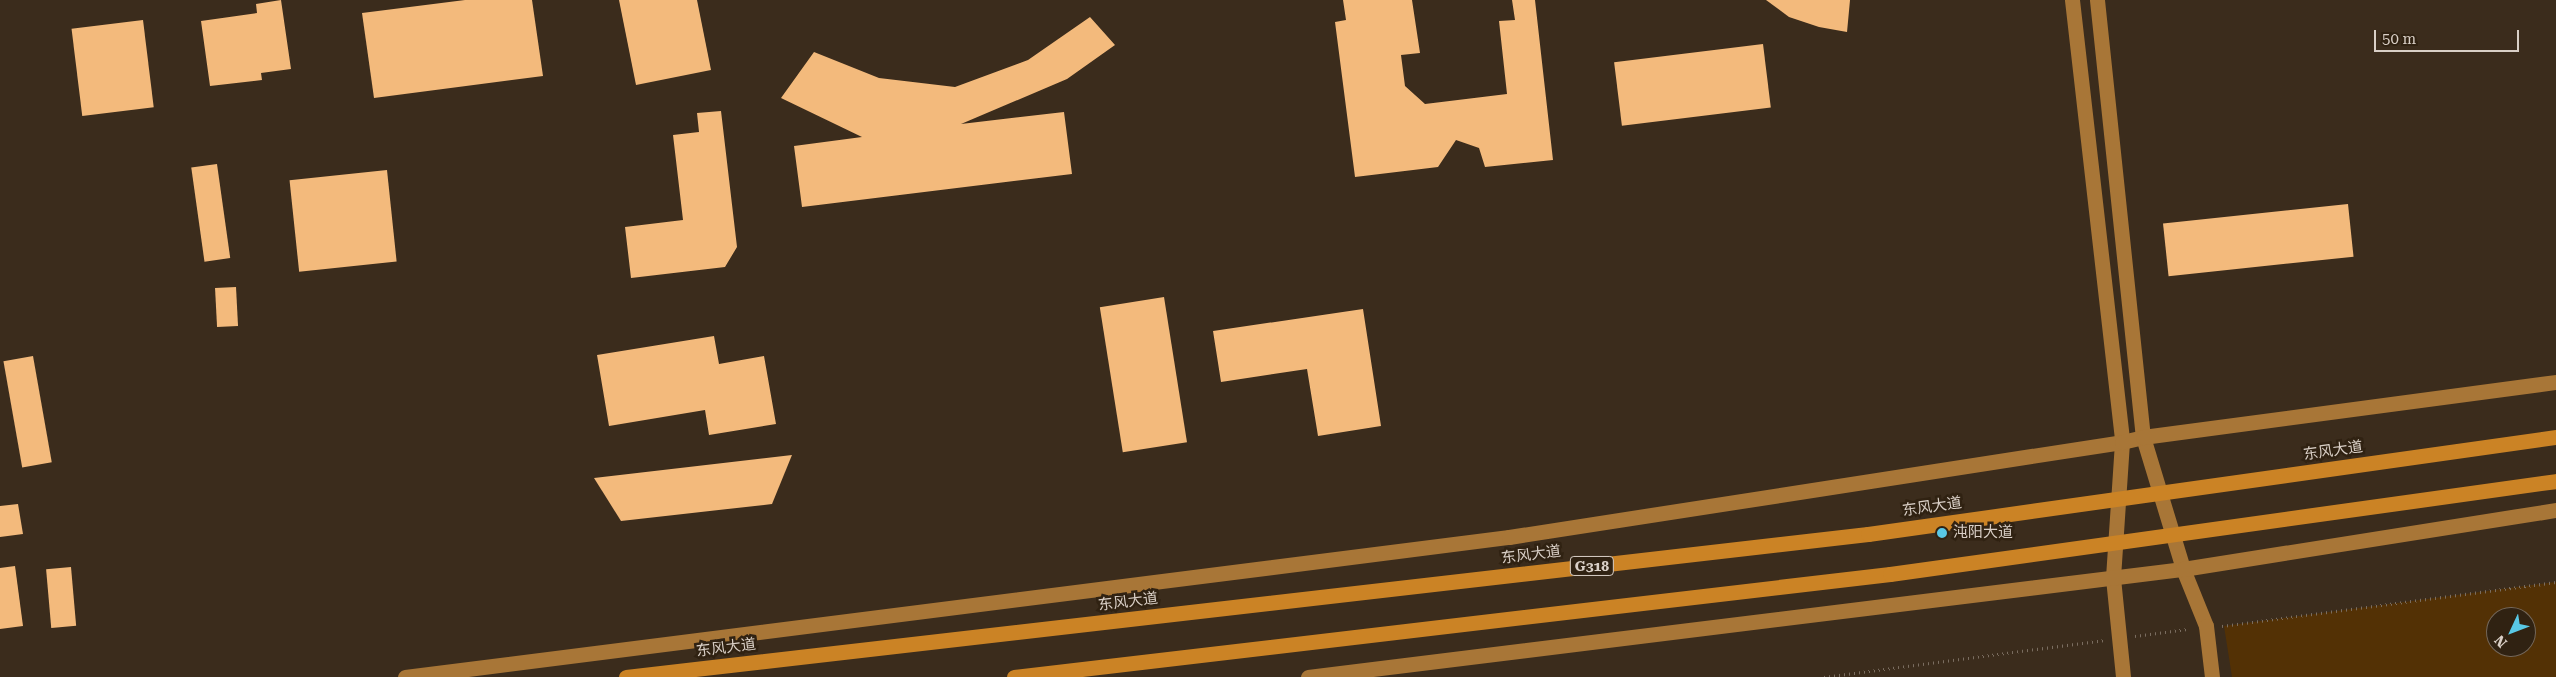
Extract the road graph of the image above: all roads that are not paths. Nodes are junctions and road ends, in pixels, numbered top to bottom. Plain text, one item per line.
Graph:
1 (2072, 0) edge
2 (2097, 0) edge
3 (2556, 382) edge
4 (2143, 437) junction
5 (2556, 437) edge
6 (2122, 442) junction
7 (2556, 481) edge
8 (2556, 510) edge
9 (2184, 569) junction
10 (2113, 578) junction
11 (405, 677) edge
12 (626, 677) edge
13 (1014, 677) edge
14 (1308, 677) edge
15 (2123, 677) edge
16 (2212, 677) edge

1 - 6 main road
2 - 4 main road
3 - 4 main road
4 - 6 main road
4 - 9 main road
5 - 12 highway, 东风大道 / G318
6 - 10 main road
6 - 11 main road
7 - 13 highway
8 - 9 main road
9 - 10 main road
9 - 16 main road
10 - 14 main road
10 - 15 main road

